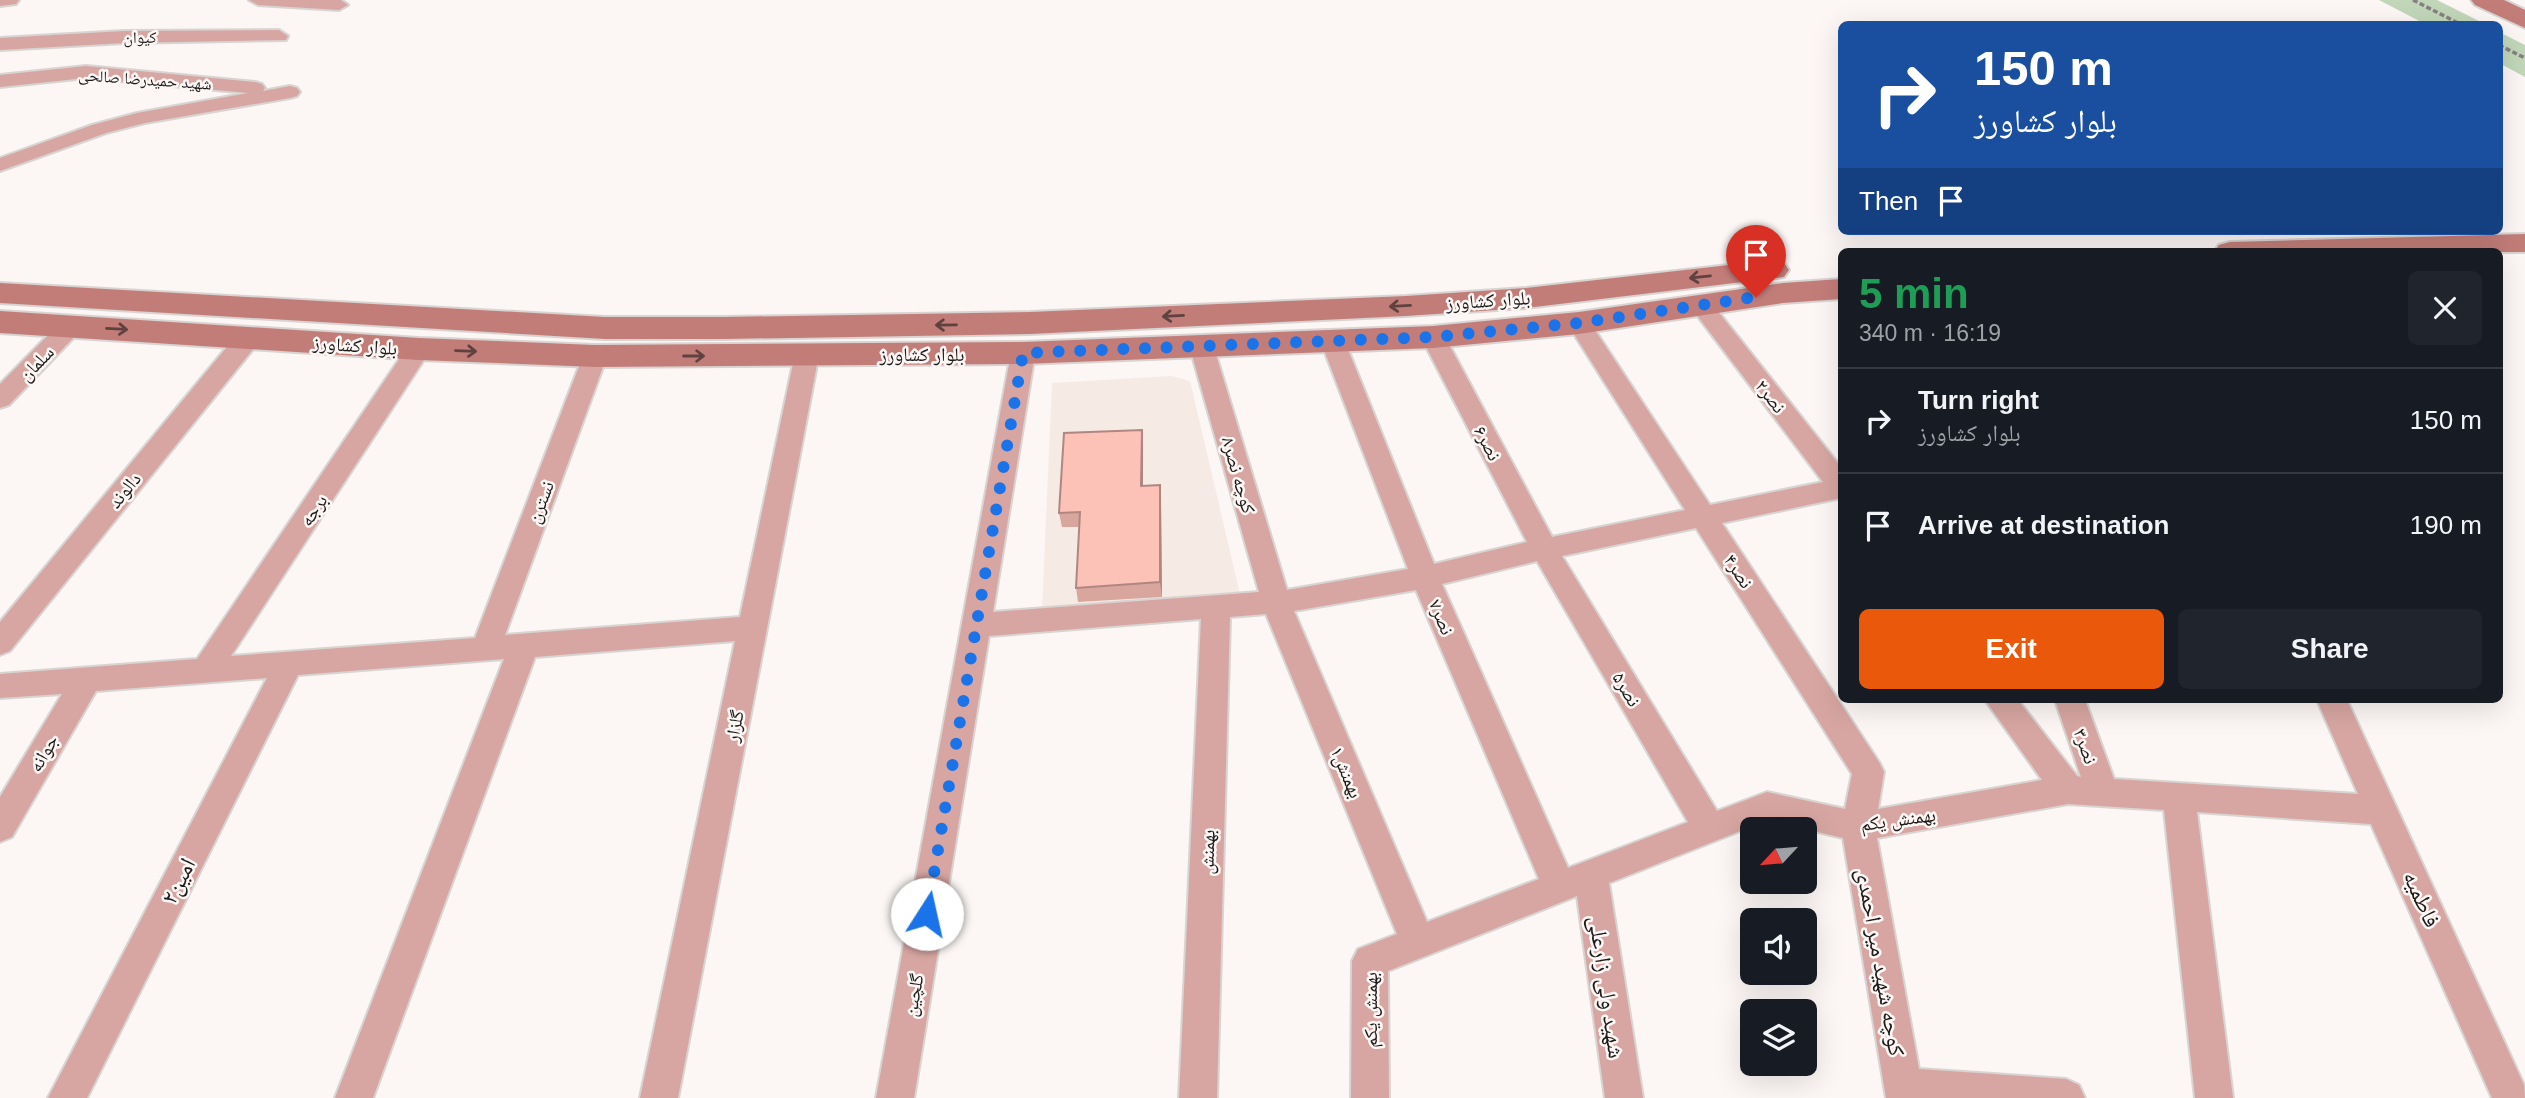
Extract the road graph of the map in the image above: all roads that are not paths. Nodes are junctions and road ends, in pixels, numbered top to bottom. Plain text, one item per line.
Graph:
1 (9, 0) edge
2 (258, 0) edge
3 (2484, 0) edge
4 (0, 1) edge
5 (339, 5) dead end
6 (2525, 20) edge
7 (279, 36) dead end
8 (0, 44) edge
9 (0, 81) edge
10 (0, 165) edge
11 (2525, 243) edge
12 (2361, 248) edge
13 (1838, 266) edge
14 (2525, 266) edge
15 (2503, 267) edge
16 (1784, 281) junction
17 (1838, 289) edge
18 (0, 293) edge
19 (1701, 305) junction
20 (0, 321) edge
21 (1579, 323) junction
22 (71, 326) junction
23 (249, 337) junction
24 (1433, 337) junction
25 (1333, 342) junction
26 (1202, 348) junction
27 (419, 349) junction
28 (1023, 353) junction
29 (807, 354) junction
30 (595, 356) junction
31 (0, 400) edge
32 (1838, 483) edge
33 (1838, 488) edge
34 (1704, 516) junction
35 (1544, 549) junction
36 (1425, 577) junction
37 (1276, 602) junction
38 (1216, 607) junction
39 (978, 625) junction
40 (754, 628) junction
41 (0, 643) edge
42 (524, 645) junction
43 (485, 649) junction
44 (289, 664) junction
45 (206, 670) junction
46 (87, 679) junction
47 (0, 686) edge
48 (2002, 703) edge
49 (2071, 703) edge
50 (2333, 703) edge
51 (2067, 790) junction
52 (2103, 793) junction
53 (2179, 797) junction
54 (2383, 810) junction
55 (0, 827) edge
56 (1858, 827) junction
57 (1710, 828) junction
58 (1575, 883) junction
59 (1418, 943) junction
60 (1904, 1092) edge
61 (67, 1098) edge
62 (354, 1098) edge
63 (659, 1098) edge
64 (895, 1098) edge
65 (1198, 1098) edge
66 (1370, 1098) edge
67 (1624, 1098) edge
68 (2066, 1098) edge
69 (2214, 1098) edge
70 (2511, 1098) edge

1 - 4 street
2 - 5 street
3 - 6 main road
7 - 8 street, کیوان
9 - 10 street, شهید حمیدرضا صالحی
11 - 12 main road
13 - 16 main road, بلوار کشاورز
14 - 15 main road
16 - 17 main road, بلوار کشاورز
16 -> 18 main road, بلوار کشاورز
16 - 19 main road, بلوار کشاورز
19 - 21 main road, بلوار کشاورز
19 - 32 street, نصر۲
20 - 22 main road, بلوار کشاورز
21 - 24 main road, بلوار کشاورز
21 - 34 street, نصر۴
22 -> 23 main road, بلوار کشاورز
22 - 31 street, سلمان
23 - 27 main road, بلوار کشاورز
23 - 41 street, دالوند
24 - 25 main road, بلوار کشاورز
24 - 35 street, نصر۶
25 - 26 main road, بلوار کشاورز
25 - 36 street, نصر۷
26 - 28 main road, بلوار کشاورز
26 - 37 street, کوچه نصر۸
27 -> 30 main road, بلوار کشاورز
27 - 45 street, برجه
28 - 29 main road, بلوار کشاورز
28 - 39 street, گلچین
30 -> 29 main road, بلوار کشاورز
29 - 40 street, گلزار
30 - 43 street, نسترن
33 - 34 street
34 - 35 street
34 - 56 street, نصر۴
35 - 36 street
35 - 57 street, نصر۵
36 - 37 street
36 - 58 street, نصر۷
37 - 38 street
37 - 59 street, بهمنش۱
38 - 39 street
38 - 65 street, بهمنش
39 - 64 street, گلچین
40 - 42 street
40 - 63 street, گلزار
42 - 43 street
42 - 62 street
43 - 44 street
44 - 45 street
44 - 61 street, امین۲
45 - 46 street
46 - 47 street
46 - 55 street, جوانه
48 - 51 street
49 - 52 street, نصر۳
50 - 54 street, فاطمیه
51 - 52 street, بهمنش یکم
51 - 56 street, بهمنش یکم
52 - 53 street, بهمنش یکم
53 - 54 street, بهمنش یکم
53 - 69 street
54 - 70 street, فاطمیه
56 - 57 street, بهمنش یکم
56 - 60 street, کوچه شهید میر احمدی
57 - 58 street, بهمنش یکم
58 - 59 street, بهمنش یکم
58 - 67 street, شهید ولی زارعلی
59 - 66 street, بهمنش یکم
60 - 68 street

